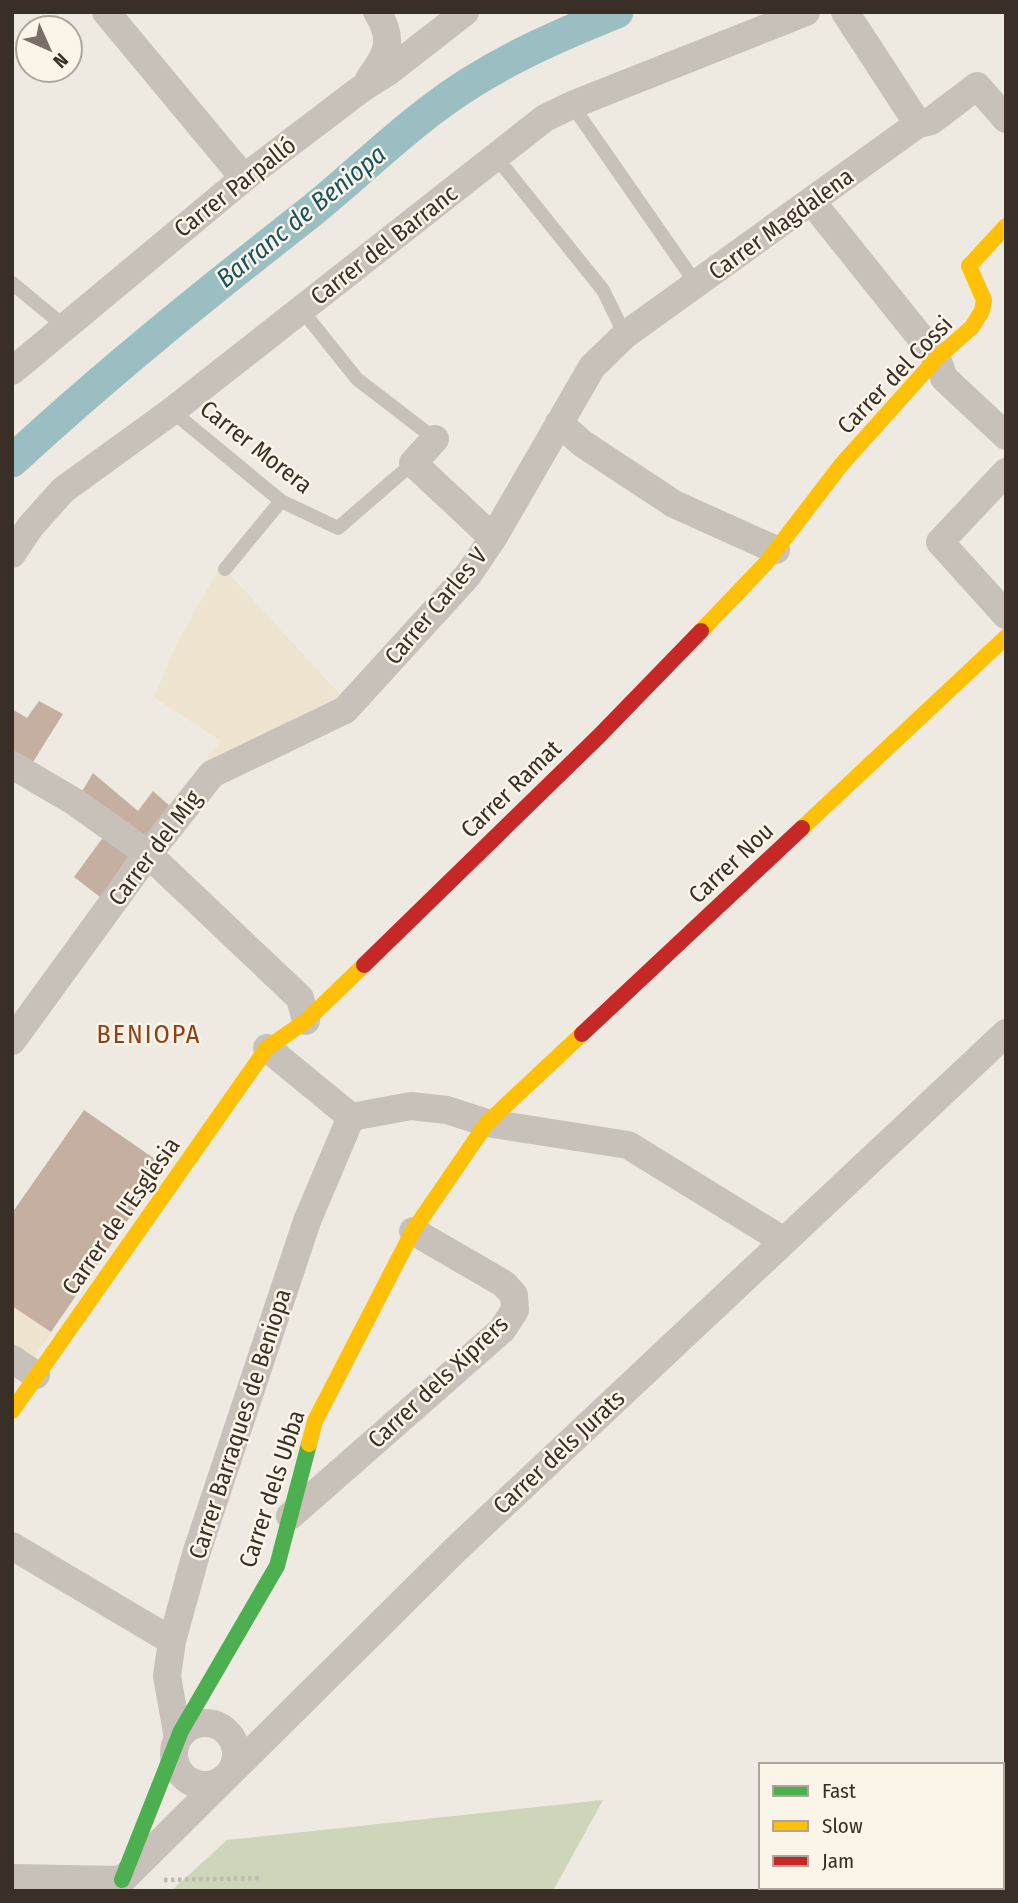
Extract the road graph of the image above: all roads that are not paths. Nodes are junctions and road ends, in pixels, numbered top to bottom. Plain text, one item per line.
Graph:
1 (106, 12) edge
2 (377, 12) edge
3 (465, 12) edge
4 (806, 12) edge
5 (845, 12) edge
6 (361, 89) junction
7 (572, 105) junction
8 (1006, 119) edge
9 (918, 124) junction
10 (496, 157) junction
11 (244, 178) junction
12 (812, 202) junction
13 (1006, 226) edge
14 (12, 283) edge
15 (697, 285) junction
16 (301, 309) junction
17 (64, 326) junction
18 (625, 335) junction
19 (937, 358) junction
20 (12, 371) edge
21 (172, 411) junction
22 (559, 423) junction
23 (1006, 436) edge
24 (435, 439) joint
25 (413, 463) junction
26 (1006, 472) edge
27 (281, 501) junction
28 (493, 538) junction
29 (776, 550) junction
30 (12, 554) edge
31 (225, 569) dead end
32 (1006, 615) edge
33 (1006, 637) edge
34 (345, 710) joint
35 (12, 765) edge
36 (148, 854) junction
37 (306, 1021) junction
38 (1006, 1033) edge
39 (12, 1041) edge
40 (267, 1048) junction
41 (351, 1118) junction
42 (487, 1123) junction
43 (413, 1231) junction
44 (784, 1241) junction
45 (12, 1359) edge
46 (37, 1375) junction
47 (12, 1411) edge
48 (290, 1516) junction
49 (12, 1546) edge
50 (172, 1641) junction
51 (178, 1738) junction
52 (228, 1776) junction
53 (12, 1878) edge
54 (123, 1885) edge

1 - 11 street
2 - 6 street
3 - 6 street, Carrer Parpalló
4 - 7 street, Carrer del Barranc
5 - 9 street
6 - 11 street, Carrer Parpalló
7 - 10 street, Carrer del Barranc
7 - 15 lane
8 - 9 street, Carrer Magdalena
9 - 12 street, Carrer Magdalena
10 - 16 street, Carrer del Barranc
10 - 18 lane
11 - 17 street, Carrer Parpalló
12 - 15 street, Carrer Magdalena
12 - 19 street
13 - 19 street, Carrer del Cossi
14 - 17 lane
15 - 18 street, Carrer Magdalena
16 - 21 street, Carrer del Barranc
16 - 24 lane
17 - 20 street, Carrer Parpalló
18 - 22 street, Carrer Magdalena
19 - 23 street
19 - 29 street, Carrer del Cossi
21 - 27 lane, Carrer Morera
21 - 30 street, Carrer del Barranc
22 - 28 street, Carrer Carles V
22 - 29 street
24 - 25 street
25 - 27 lane, Carrer Morera
25 - 28 street
26 - 32 street
27 - 31 lane
28 - 34 street, Carrer Carles V
29 - 37 street, Carrer Ramat
33 - 42 street, Carrer Nou
34 - 36 street, Carrer del Mig
35 - 36 street
36 - 37 street
36 - 39 street, Carrer del Mig
37 - 40 street, Carrer Ramat
38 - 44 street, Carrer dels Jurats
40 - 41 street
40 - 46 street, Carrer de l'Església
41 - 42 street
41 - 50 street, Carrer Barraques de Beniopa
42 - 43 street, Carrer dels Ubba
42 - 44 street
43 - 48 street, Carrer dels Ubba
43 - 48 street, Carrer dels Xiprers
44 - 52 street, Carrer dels Jurats
45 - 46 street
46 - 47 street, Carrer de l'Església
48 - 51 street, Carrer dels Ubba
49 - 50 street
50 - 51 street, Carrer Barraques de Beniopa
51 - 52 street
51 - 52 street
51 - 54 street, Carrer dels Ubba
52 - 54 street, Carrer dels Jurats
53 - 54 street

